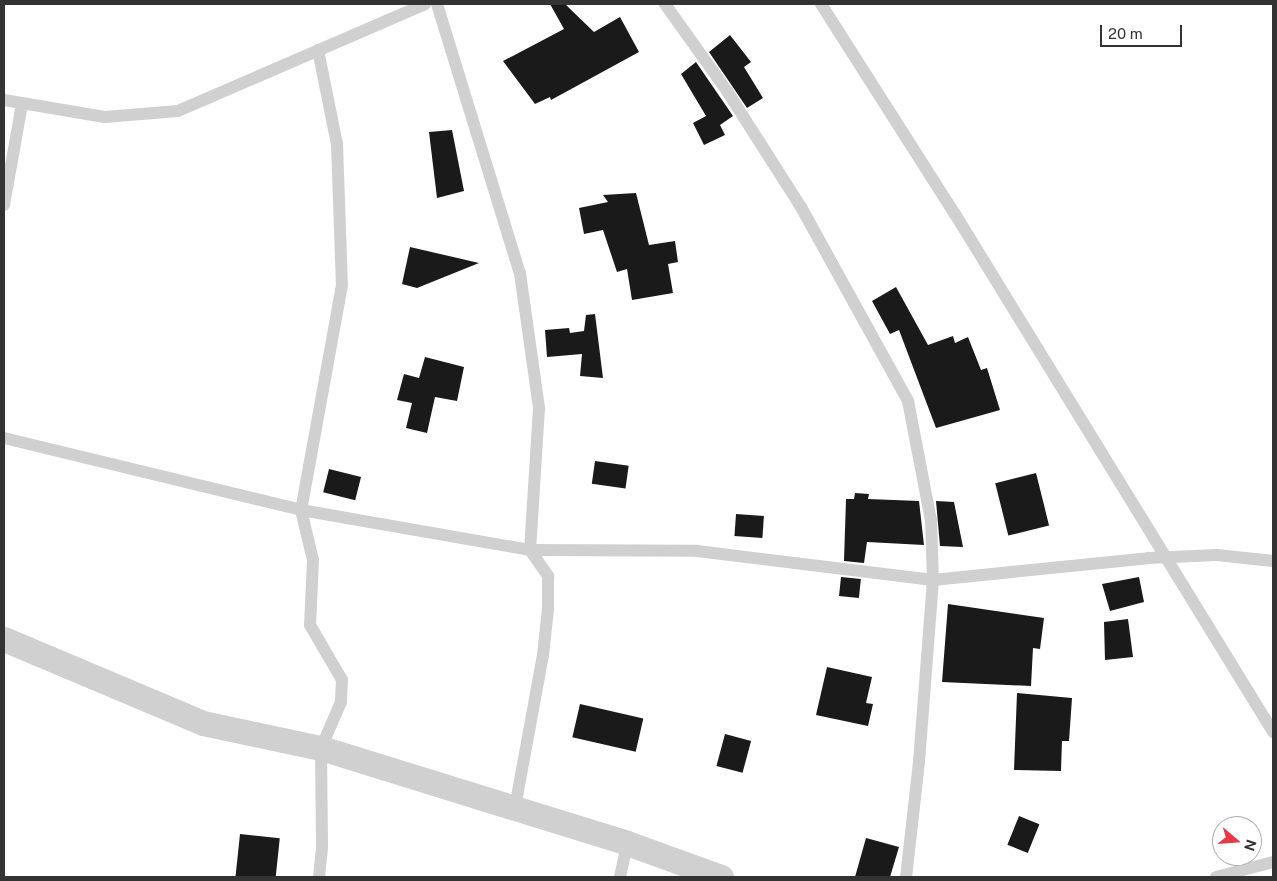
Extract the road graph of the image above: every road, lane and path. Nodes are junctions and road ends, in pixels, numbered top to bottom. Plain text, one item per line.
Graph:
1 (425, 4) edge
2 (437, 4) edge
3 (665, 4) edge
4 (821, 4) edge
5 (318, 50) junction
6 (4, 100) edge
7 (22, 104) junction
8 (4, 205) edge
9 (4, 438) edge
10 (302, 510) junction
11 (530, 550) junction
12 (1164, 558) junction
13 (1273, 561) edge
14 (933, 580) junction
15 (4, 639) edge
16 (1273, 732) edge
17 (321, 748) junction
18 (515, 807) junction
19 (627, 843) junction
20 (1273, 862) edge
21 (319, 877) edge
22 (620, 877) edge
23 (721, 877) edge
24 (906, 877) edge
25 (1216, 877) edge

1 - 5 lane
2 - 11 lane
3 - 14 lane
4 - 12 lane
5 - 7 lane
5 - 10 lane
6 - 7 lane
7 - 8 lane
9 - 10 lane
10 - 11 lane
10 - 17 lane
11 - 14 lane
11 - 18 lane
12 - 13 lane
12 - 14 lane
12 - 16 lane
14 - 24 lane
15 - 17 street
17 - 18 street
17 - 21 lane
18 - 19 street
19 - 22 lane
19 - 23 street
20 - 25 lane

